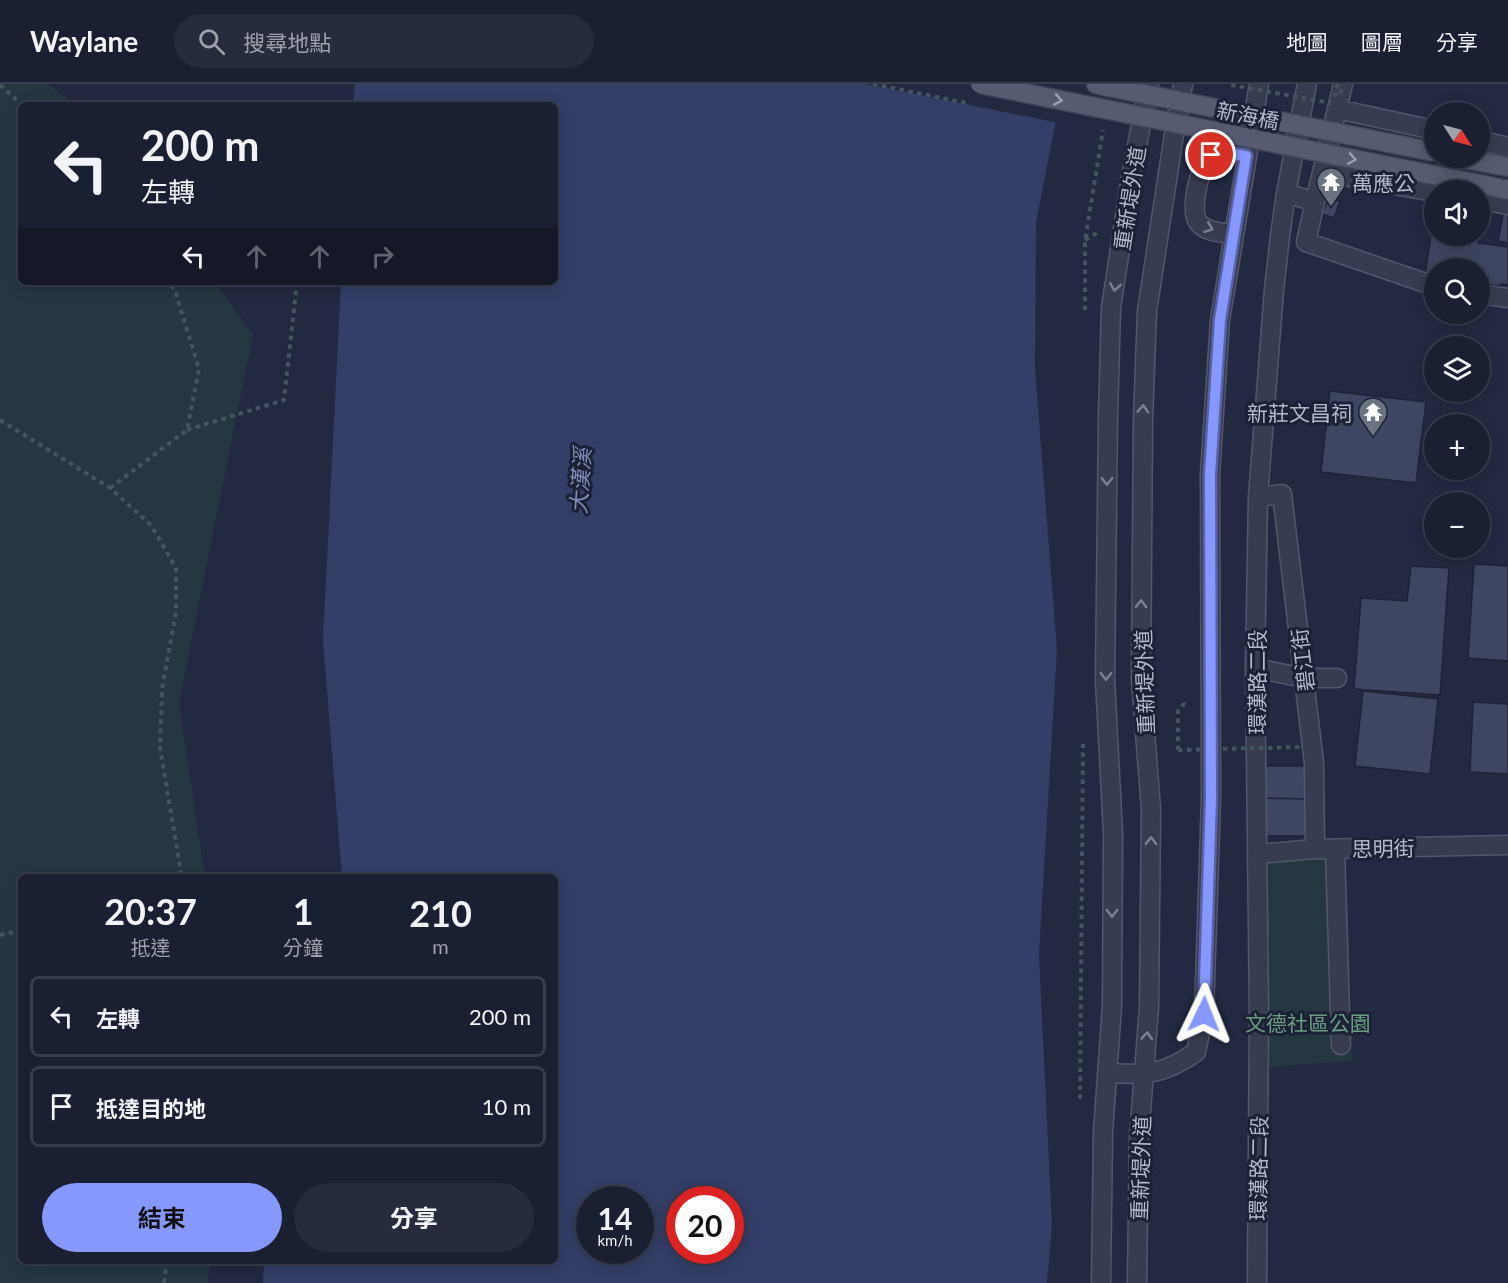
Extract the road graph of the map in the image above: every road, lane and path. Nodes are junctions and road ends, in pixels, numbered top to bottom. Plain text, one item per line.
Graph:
1 (980, 84) edge
2 (1096, 84) edge
3 (1149, 84) edge
4 (1183, 84) edge
5 (1226, 84) edge
6 (1259, 84) edge
7 (1307, 84) edge
8 (1338, 84) edge
9 (1343, 84) edge
10 (0, 85) edge
11 (19, 102) edge
12 (1334, 106) junction
13 (1424, 128) edge
14 (1490, 143) edge
15 (1508, 147) edge
16 (1424, 150) edge
17 (1246, 156) junction
18 (1490, 164) edge
19 (1508, 167) edge
20 (1322, 172) junction
21 (1424, 190) edge
22 (1508, 190) edge
23 (1286, 193) junction
24 (1315, 202) junction
25 (1490, 202) edge
26 (1508, 205) edge
27 (1099, 232) dead end
28 (1233, 234) junction
29 (1085, 241) dead end
30 (1424, 283) edge
31 (172, 285) edge
32 (297, 285) edge
33 (1490, 296) edge
34 (1508, 298) edge
35 (0, 420) edge
36 (187, 430) junction
37 (110, 488) junction
38 (1258, 497) junction
39 (1255, 668) junction
40 (1304, 678) junction
41 (1337, 678) dead end
42 (1190, 710) dead end
43 (1301, 747) dead end
44 (1508, 845) edge
45 (1315, 849) junction
46 (1335, 849) junction
47 (1258, 855) junction
48 (181, 874) edge
49 (18, 932) edge
50 (0, 936) edge
51 (1341, 1045) dead end
52 (1107, 1073) junction
53 (1145, 1075) junction
54 (167, 1264) edge
55 (164, 1283) edge
56 (1101, 1283) edge
57 (1137, 1283) edge
58 (1257, 1283) edge

1 -> 22 main road, 新海橋, bridge
2 - 16 main road, 新海橋, bridge
3 -> 52 street, 重新堤外道
53 -> 4 street, 重新堤外道
5 - 12 path, bridge
6 - 17 street
7 - 23 street, 環漢路二段
8 - 9 path, bridge
9 - 12 street
10 - 11 path
12 - 13 street
12 - 20 street
14 - 15 street
17 - 28 street
17 -> 28 street
18 - 19 main road
20 - 21 street
20 - 24 street
23 - 24 street
23 - 38 street, 環漢路二段
24 - 30 street
25 - 26 street
27 - 29 path
28 - 53 street
31 - 36 path
32 - 36 path
33 - 34 street
35 - 37 path
36 - 37 path
37 - 48 path
38 - 39 street, 環漢路二段
38 - 40 street, 碧江街
39 - 40 street
39 - 47 street, 環漢路二段
40 - 41 street
40 - 45 street, 碧江街
42 - 43 path, bridge
44 - 46 street, 思明街
45 - 46 street, 思明街
45 - 47 street, 思明街
46 - 51 street
47 - 58 street, 環漢路二段
49 - 50 path
52 - 53 street
52 - 56 street, 重新堤外道
53 - 57 street, 重新堤外道
54 - 55 path

